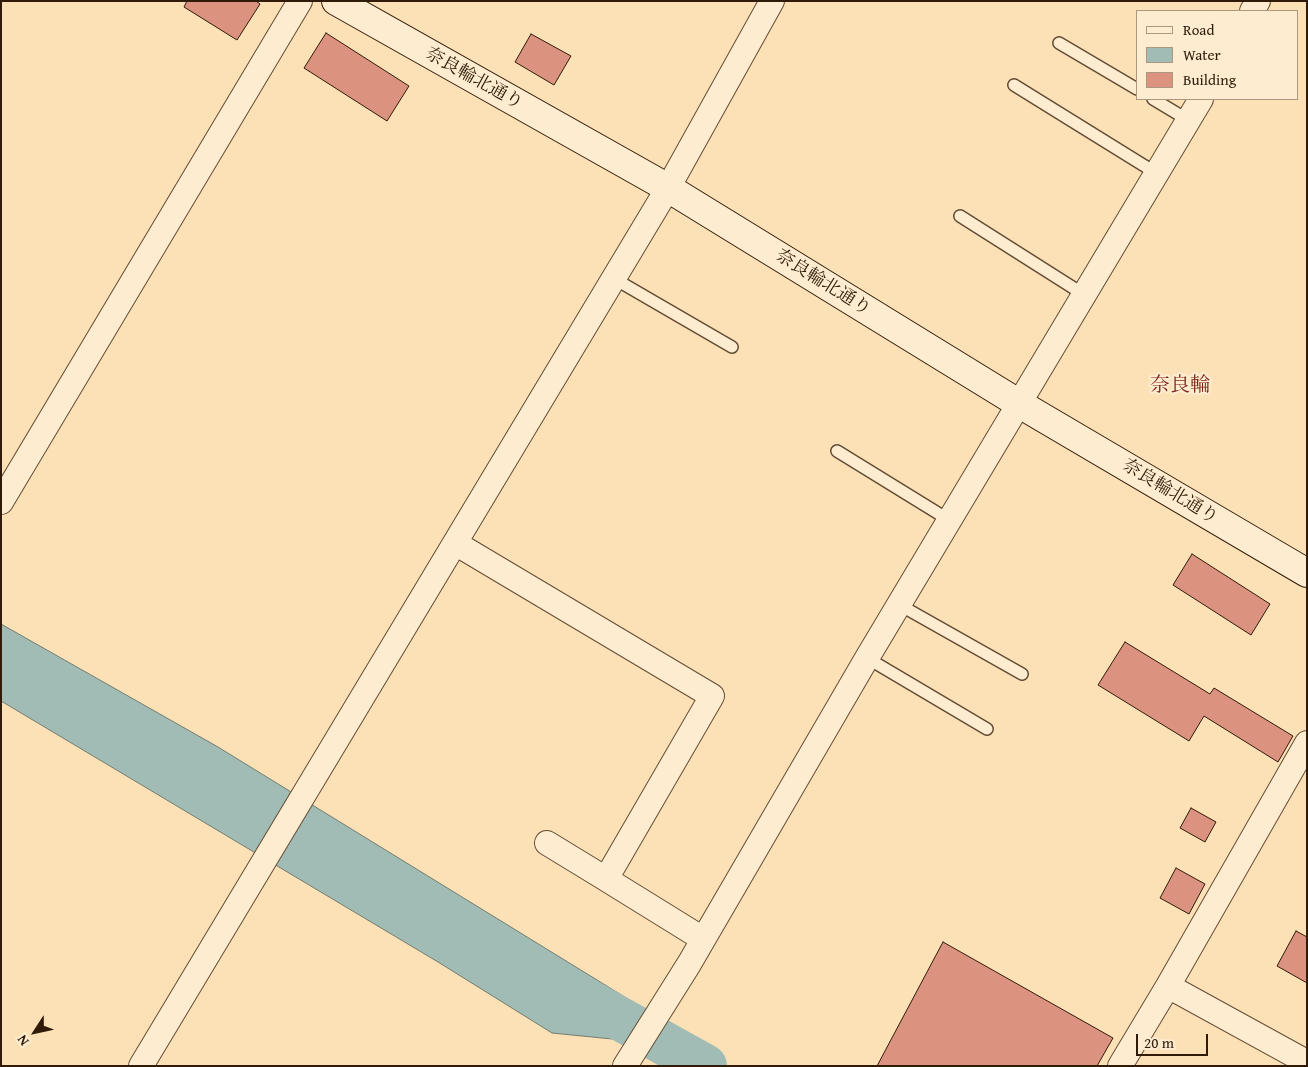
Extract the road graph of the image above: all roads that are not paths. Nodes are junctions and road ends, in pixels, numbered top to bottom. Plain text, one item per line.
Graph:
1 (300, 1) edge
2 (336, 1) edge
3 (772, 1) edge
4 (1059, 43) dead end
5 (1014, 85) dead end
6 (1136, 88) edge
7 (1155, 100) edge
8 (1200, 100) edge
9 (1188, 120) junction
10 (1156, 173) junction
11 (668, 188) junction
12 (960, 216) dead end
13 (613, 278) junction
14 (1083, 294) junction
15 (732, 347) dead end
16 (1018, 403) junction
17 (837, 451) dead end
18 (1, 502) edge
19 (948, 520) junction
20 (455, 543) junction
21 (1307, 573) edge
22 (898, 604) junction
23 (866, 658) junction
24 (1022, 674) dead end
25 (987, 728) dead end
26 (1307, 742) edge
27 (547, 843) dead end
28 (606, 879) junction
29 (703, 939) junction
30 (1168, 986) junction
31 (1301, 1060) dead end
32 (141, 1066) edge
33 (625, 1066) edge
34 (1120, 1066) edge

1 - 18 street
2 - 11 street, 奈良輪北通り
3 - 11 street
4 - 6 lane
5 - 10 lane
7 - 9 lane
8 - 9 street
9 - 10 street
10 - 14 street
11 - 13 street
11 - 16 street, 奈良輪北通り
12 - 14 lane
13 - 15 lane
13 - 20 street
14 - 16 street
16 - 19 street
16 - 21 street, 奈良輪北通り
17 - 19 lane
19 - 22 street
20 - 28 street
20 - 32 street
22 - 23 street
22 - 24 lane
23 - 25 lane
23 - 29 street
26 - 30 street
27 - 28 street
28 - 29 street
29 - 33 street
30 - 31 street
30 - 34 street

